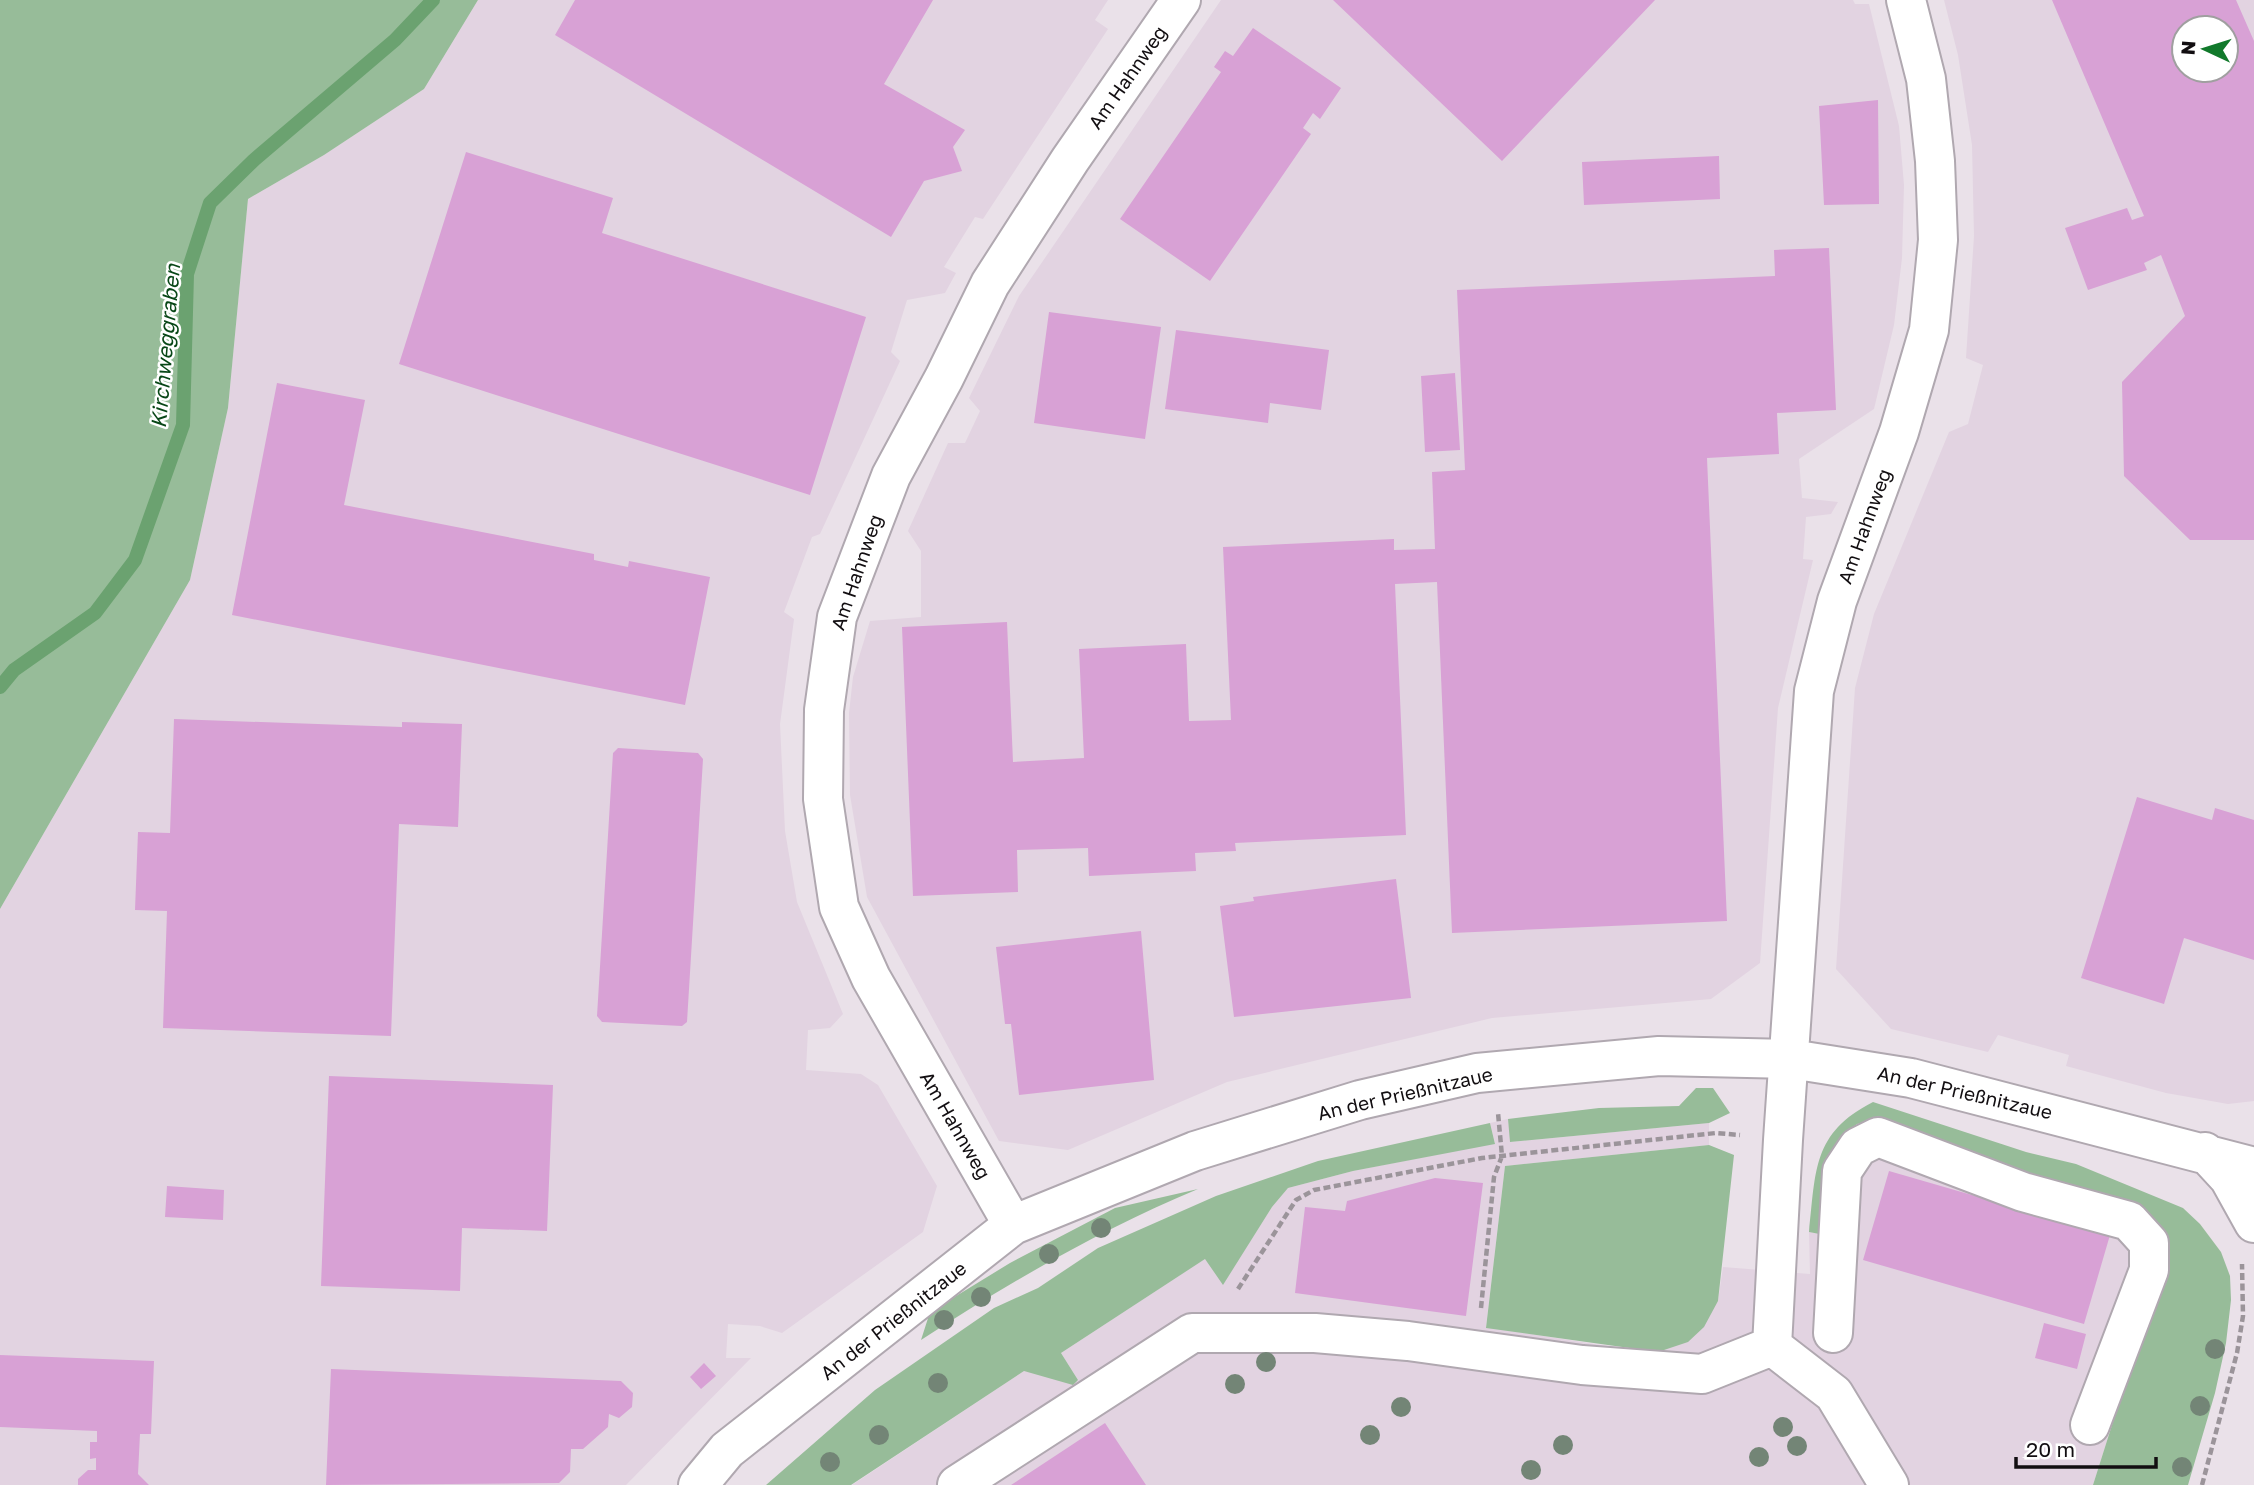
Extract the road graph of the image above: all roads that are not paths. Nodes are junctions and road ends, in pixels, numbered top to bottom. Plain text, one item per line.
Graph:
1 (1181, 0) edge
2 (1906, 0) edge
3 (1791, 1059) junction
4 (2254, 1141) edge
5 (2206, 1152) junction
6 (2254, 1167) edge
7 (2254, 1223) edge
8 (1013, 1225) junction
9 (1833, 1333) dead end
10 (1772, 1346) junction
11 (2090, 1425) dead end
12 (698, 1485) edge
13 (957, 1485) edge
14 (1889, 1485) edge

1 - 8 street, Am Hahnweg
2 - 3 street, Am Hahnweg
3 - 5 street, An der Prießnitzaue
3 - 8 street, An der Prießnitzaue
3 - 10 street, Am Hahnweg
4 - 5 street
5 - 6 street, An der Prießnitzaue
5 - 7 street
8 - 12 street, An der Prießnitzaue
9 - 11 street
10 - 13 street
10 - 14 street

